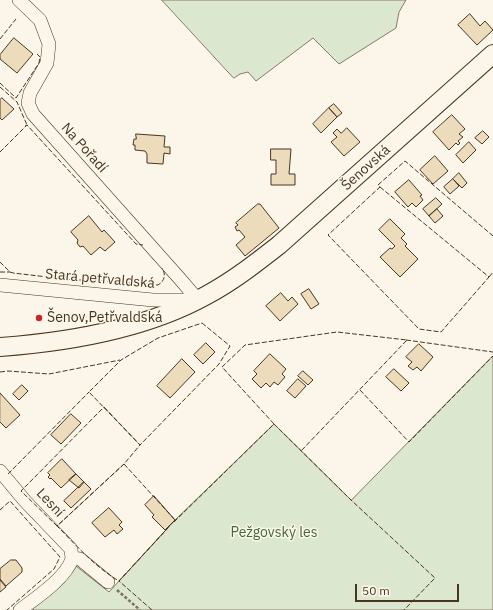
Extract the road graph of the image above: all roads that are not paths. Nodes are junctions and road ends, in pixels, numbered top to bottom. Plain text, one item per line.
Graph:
1 (19, 0) edge
2 (493, 54) edge
3 (0, 286) edge
4 (198, 300) junction
5 (0, 347) edge
6 (0, 470) edge
7 (72, 558) junction
8 (108, 582) road end
9 (20, 610) edge

1 - 4 street, Na Pořadí
2 - 4 main road, Šenovská
3 - 4 street, Stará petřvaldská
4 - 5 main road, Šenovská
6 - 7 street, Lesní
7 - 8 street
7 - 9 street

